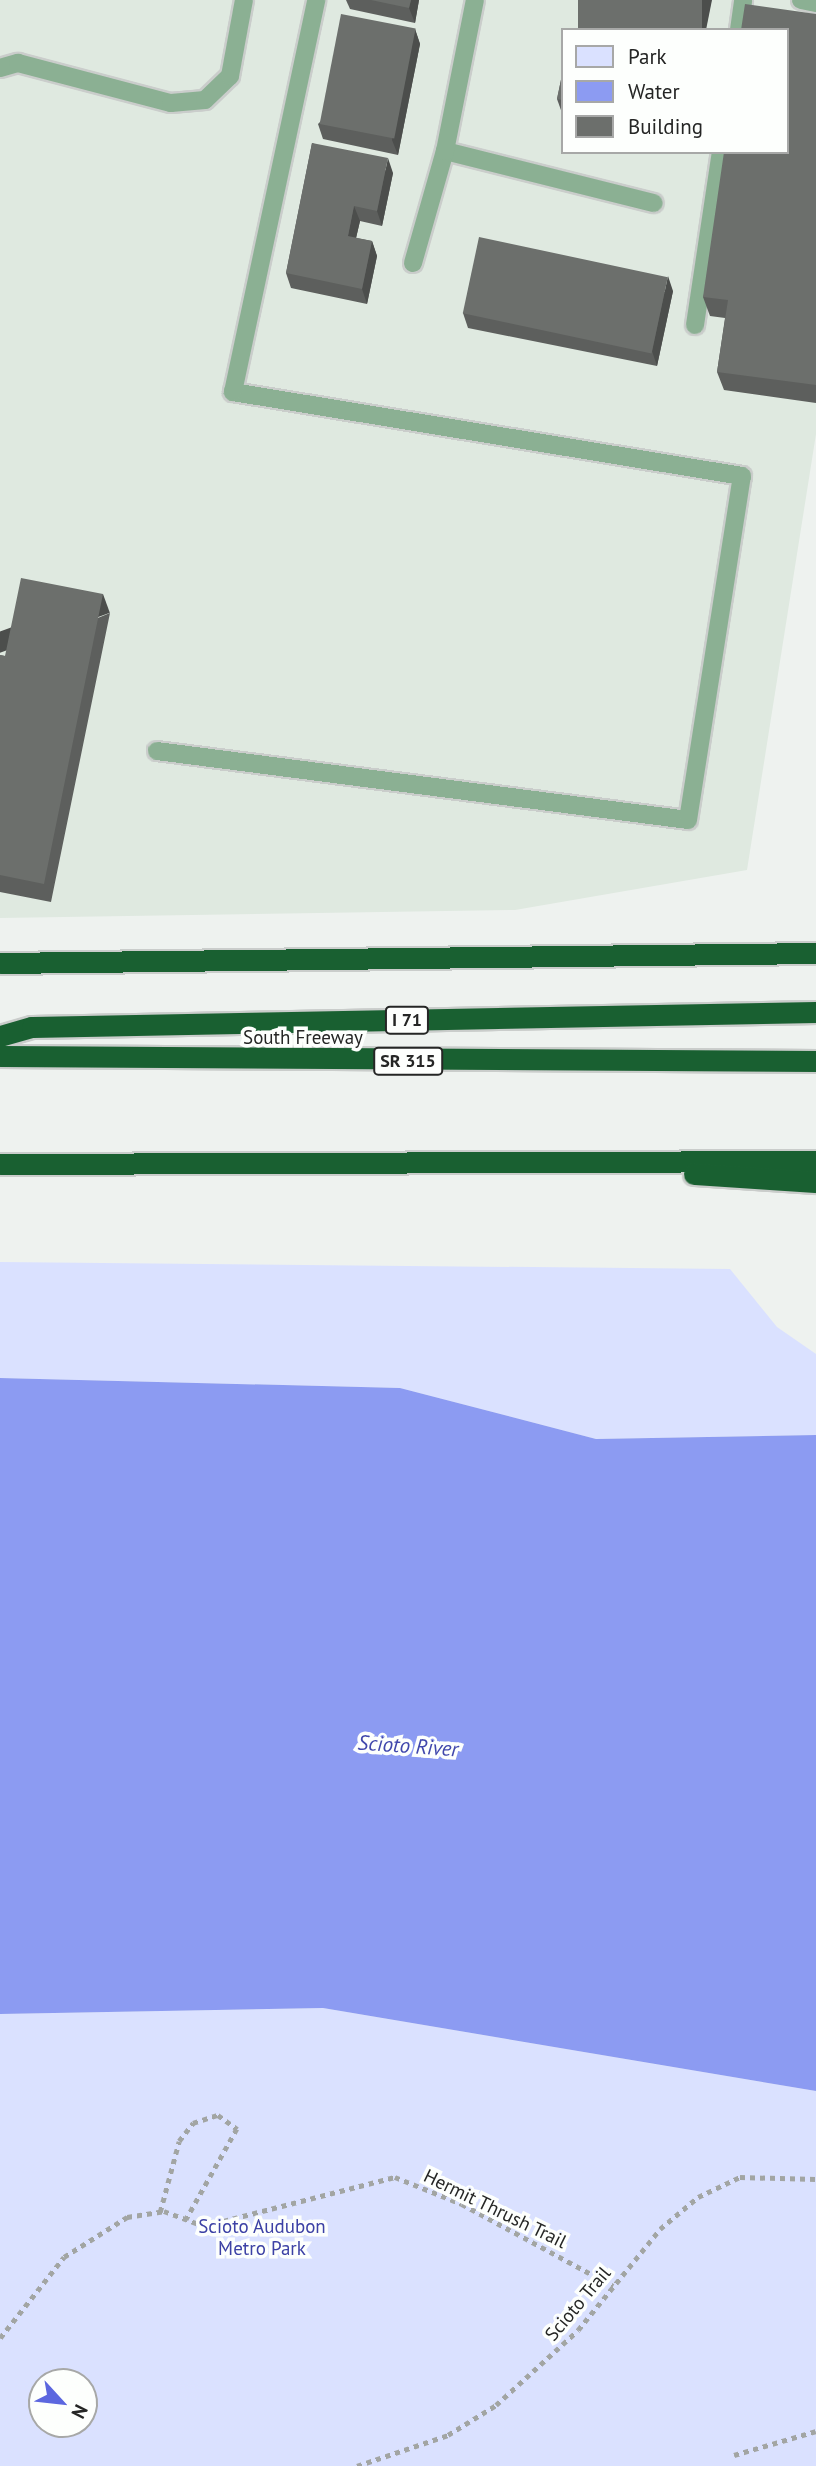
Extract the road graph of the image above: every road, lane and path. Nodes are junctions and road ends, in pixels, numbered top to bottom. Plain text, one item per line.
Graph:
1 (244, 0) edge
2 (316, 0) edge
3 (475, 0) edge
4 (743, 0) edge
5 (801, 0) edge
6 (816, 3) edge
7 (739, 28) edge
8 (0, 68) edge
9 (445, 151) junction
10 (721, 154) edge
11 (654, 203) dead end
12 (413, 263) dead end
13 (695, 325) dead end
14 (157, 751) dead end
15 (816, 953) edge
16 (0, 963) edge
17 (816, 1012) edge
18 (0, 1036) edge
19 (0, 1056) edge
20 (816, 1061) edge
21 (816, 1161) edge
22 (507, 1163) junction
23 (0, 1164) edge
24 (816, 1182) edge
25 (816, 2179) edge
26 (160, 2212) junction
27 (187, 2220) junction
28 (613, 2286) junction
29 (0, 2338) edge
30 (816, 2431) edge
31 (734, 2455) dead end
32 (357, 2466) edge

1 - 8 lane
2 - 14 lane
3 - 9 lane
4 - 7 lane
5 - 6 lane
9 - 11 lane
9 - 12 lane
10 - 13 lane
15 - 16 highway
17 - 18 highway, I 71
19 - 20 highway, South Freeway / SR 315
21 - 22 highway
22 - 23 highway
22 - 24 highway
25 - 28 path, Scioto Trail
26 - 27 path, Hermit Thrush Trail
26 - 27 path
26 - 29 path, Hermit Thrush Trail
27 - 28 path, Hermit Thrush Trail
28 - 32 path, Scioto Trail
30 - 31 path

